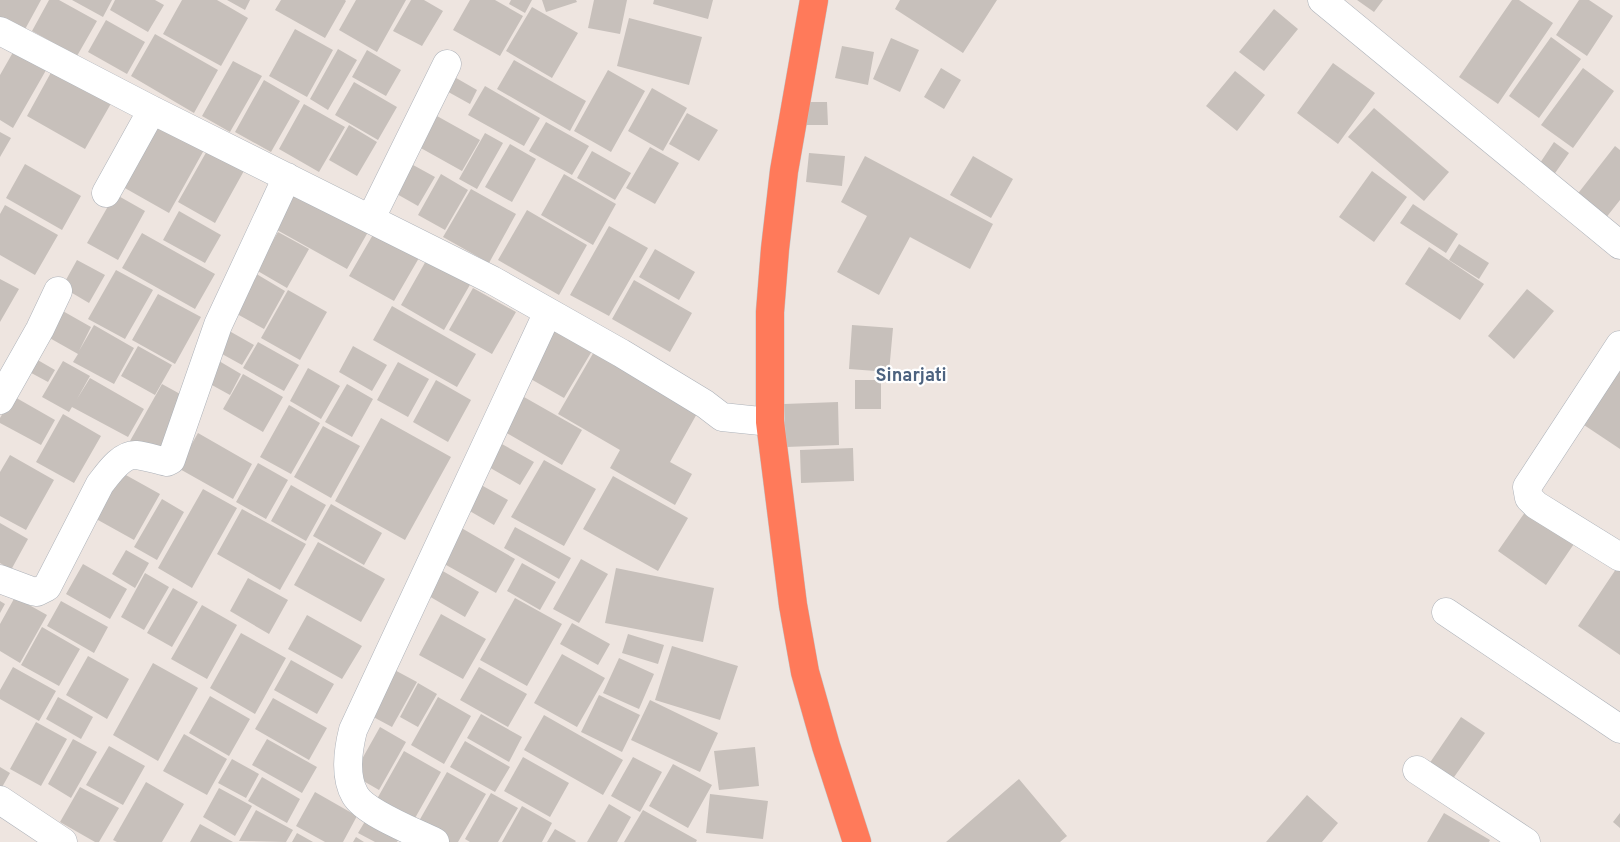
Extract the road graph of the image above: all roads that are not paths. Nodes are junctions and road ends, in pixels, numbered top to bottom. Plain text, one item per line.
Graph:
1 (814, 0) edge
2 (1322, 0) edge
3 (0, 31) edge
4 (448, 64) dead end
5 (152, 110) junction
6 (287, 177) junction
7 (106, 193) dead end
8 (371, 218) junction
9 (1620, 245) edge
10 (58, 291) dead end
11 (548, 312) junction
12 (1620, 345) edge
13 (0, 400) edge
14 (770, 422) junction
15 (1620, 557) edge
16 (0, 579) edge
17 (1446, 612) dead end
18 (1620, 729) edge
19 (1417, 770) dead end
20 (0, 800) edge
21 (63, 842) edge
22 (435, 842) edge
23 (857, 842) edge
24 (1526, 842) edge

1 - 14 highway
2 - 9 street
3 - 5 street
4 - 8 street
5 - 6 street
5 - 7 street
6 - 8 street
6 - 16 street
8 - 11 street
10 - 13 street
11 - 14 street
11 - 22 street
12 - 15 street
14 - 23 highway
17 - 18 street
19 - 24 street
20 - 21 street

